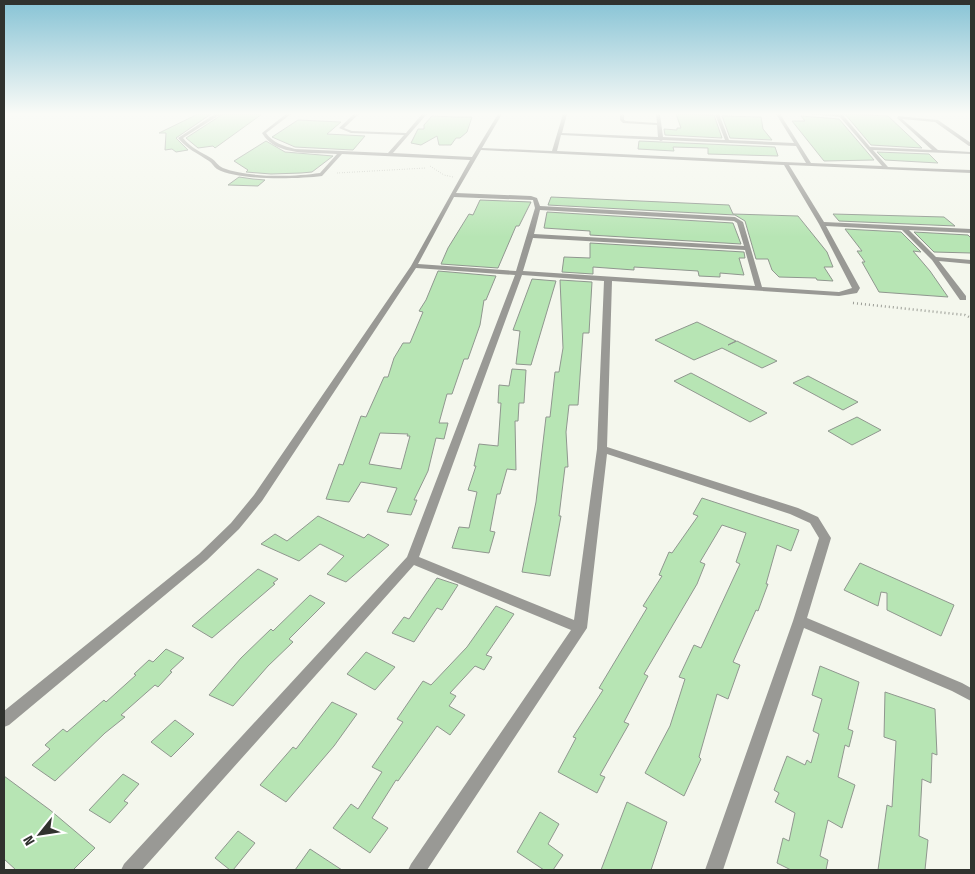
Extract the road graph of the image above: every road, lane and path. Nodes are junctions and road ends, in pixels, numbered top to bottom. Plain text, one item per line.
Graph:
1 (201, 155) edge
2 (339, 155) edge
3 (386, 155) edge
4 (389, 155) joint
5 (477, 155) edge
6 (592, 155) edge
7 (803, 155) edge
8 (875, 155) edge
9 (428, 157) junction
10 (474, 159) junction
11 (786, 164) junction
12 (810, 165) junction
13 (431, 168) junction
14 (887, 169) junction
15 (971, 172) edge
16 (322, 174) junction
17 (461, 179) junction
18 (454, 195) junction
19 (538, 208) junction
20 (822, 224) junction
21 (903, 227) junction
22 (971, 231) edge
23 (530, 236) junction
24 (748, 248) junction
25 (934, 259) junction
26 (971, 262) edge
27 (414, 266) junction
28 (519, 274) junction
29 (608, 280) junction
30 (759, 288) junction
31 (963, 298) dead end
32 (846, 302) dead end
33 (971, 318) edge
34 (602, 449) junction
35 (412, 559) junction
36 (800, 621) junction
37 (580, 628) junction
38 (971, 695) edge
39 (4, 720) edge
40 (130, 870) edge
41 (417, 870) edge
42 (714, 870) edge

1 - 16 street
2 - 16 street
3 - 4 street
4 - 9 street
5 - 10 street
6 - 11 street
7 - 12 street
8 - 14 street
9 - 10 street
9 - 13 path
10 - 17 street
11 - 12 street
11 - 20 street
12 - 14 street
13 - 16 path
13 - 17 path
14 - 15 street
17 - 18 street
18 - 19 street
18 - 27 street
19 - 23 street
19 - 24 street
20 - 21 street
20 - 30 street
21 - 22 street
21 - 25 street
23 - 24 street
23 - 28 street
24 - 30 street
25 - 26 street
25 - 31 street
27 - 28 street
27 - 39 street
28 - 29 street
28 - 35 street
29 - 30 street
29 - 34 street
32 - 33 path
34 - 36 street
34 - 37 street
35 - 37 street
35 - 40 street
36 - 38 street
36 - 42 street
37 - 41 street

